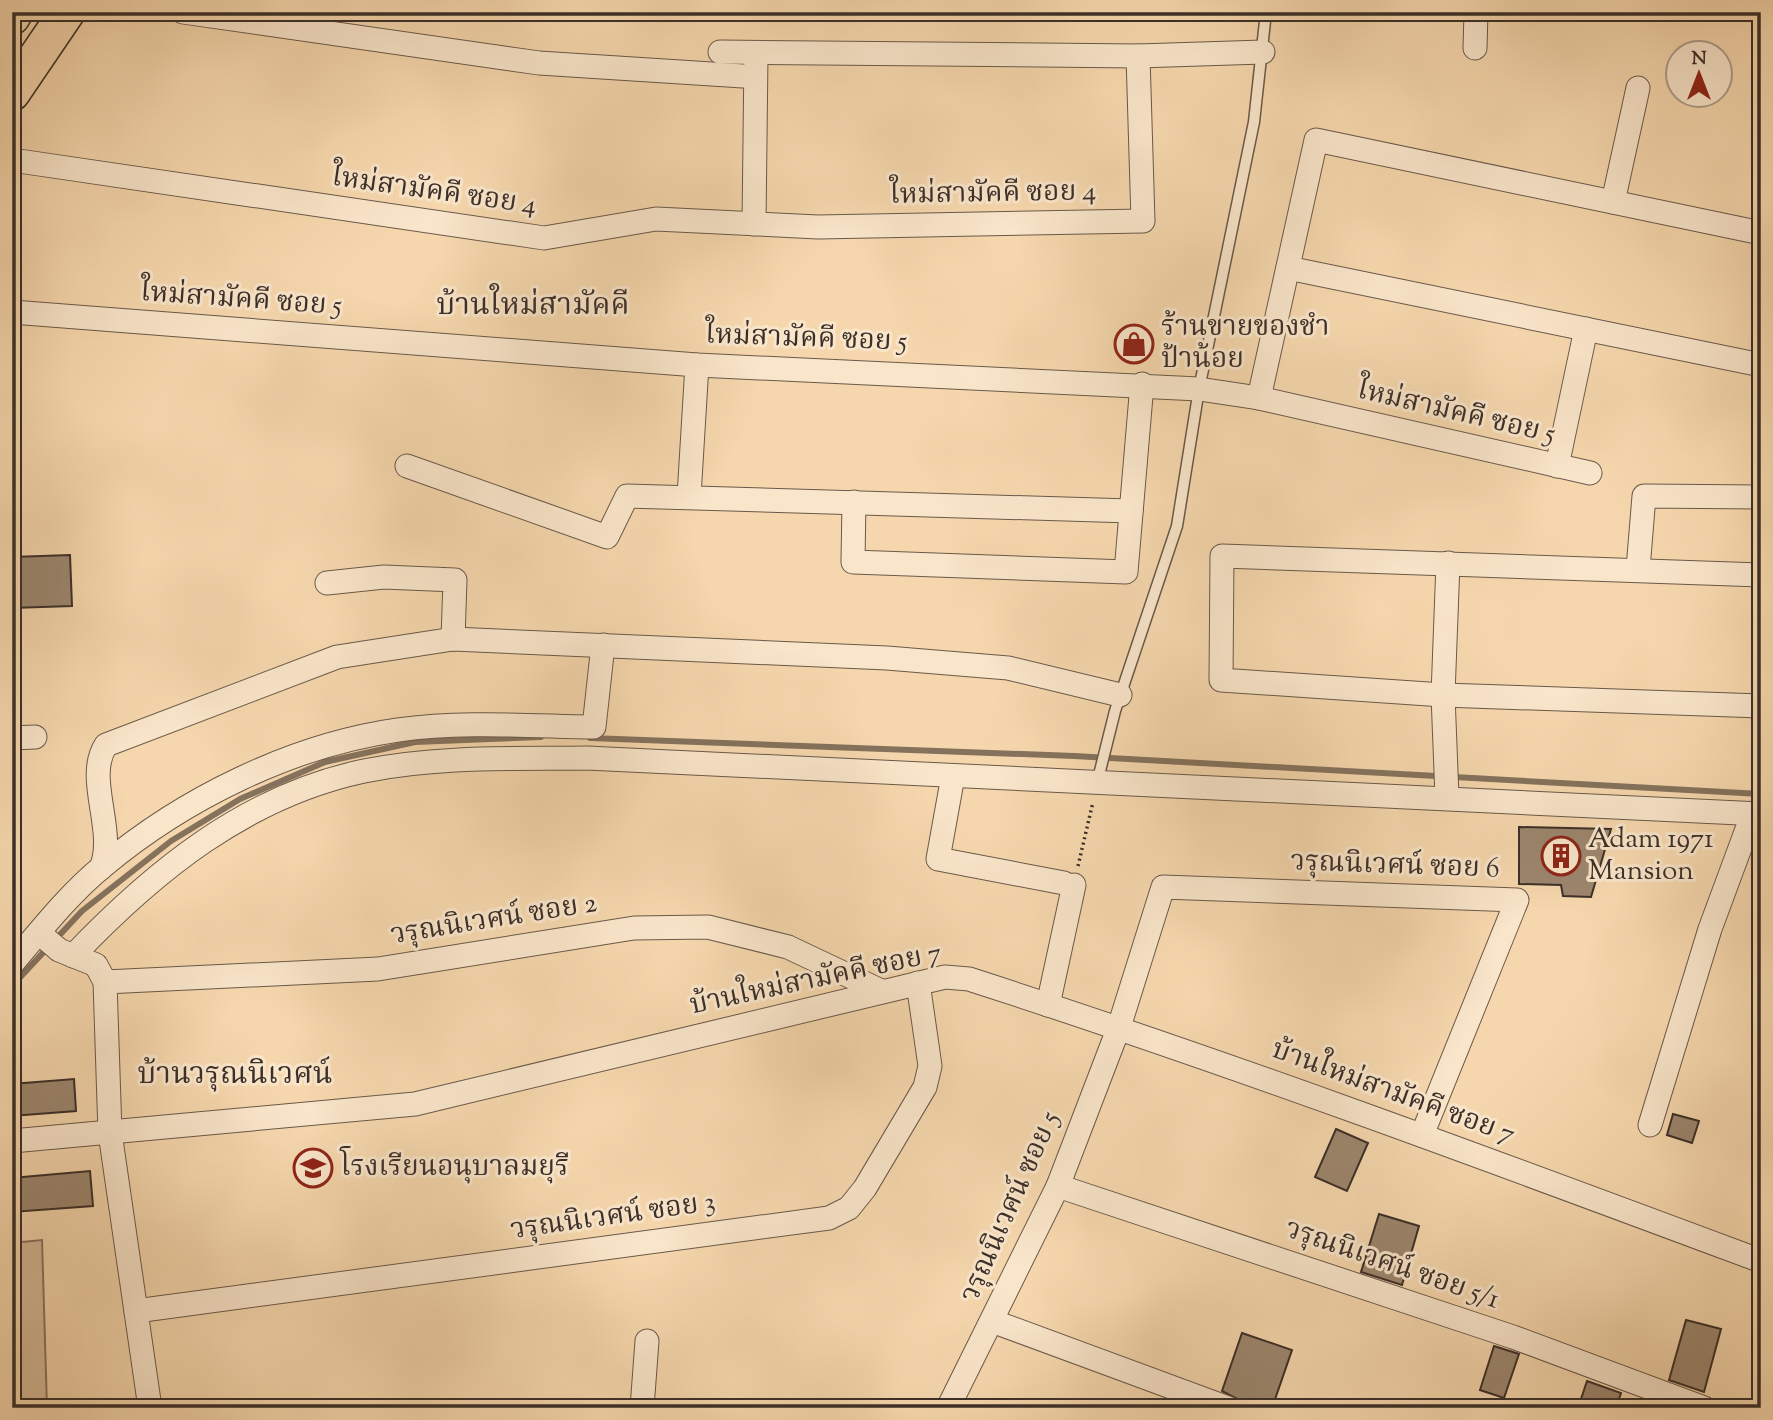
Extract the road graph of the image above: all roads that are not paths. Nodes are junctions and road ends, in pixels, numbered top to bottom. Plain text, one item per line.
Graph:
1 (15, 12) edge
2 (66, 12) edge
3 (183, 12) edge
4 (1266, 12) edge
5 (1476, 12) edge
6 (12, 17) edge
7 (1475, 48) dead end
8 (720, 52) dead end
9 (756, 52) junction
10 (1263, 52) junction
11 (1138, 56) junction
12 (743, 76) dead end
13 (1638, 88) dead end
14 (12, 93) edge
15 (12, 160) edge
16 (1613, 202) junction
17 (754, 224) junction
18 (1761, 233) edge
19 (1289, 268) junction
20 (12, 312) edge
21 (1586, 329) junction
22 (697, 365) junction
23 (1761, 365) edge
24 (1142, 384) junction
25 (1199, 389) junction
26 (1259, 398) junction
27 (407, 466) dead end
28 (1557, 466) junction
29 (1590, 473) dead end
30 (689, 496) junction
31 (1761, 497) edge
32 (854, 502) junction
33 (1131, 512) junction
34 (1448, 563) junction
35 (1638, 569) junction
36 (1761, 575) edge
37 (327, 583) dead end
38 (453, 639) junction
39 (603, 645) junction
40 (1120, 695) junction
41 (1443, 695) junction
42 (1761, 706) edge
43 (953, 776) junction
44 (1099, 777) junction
45 (1447, 797) junction
46 (1757, 813) edge
47 (101, 868) junction
48 (54, 945) junction
49 (12, 964) edge
50 (105, 982) junction
51 (918, 983) junction
52 (881, 991) junction
53 (1048, 1005) junction
54 (1119, 1027) junction
55 (1650, 1125) dead end
56 (110, 1133) junction
57 (1422, 1135) junction
58 (12, 1141) edge
59 (1058, 1186) junction
60 (1761, 1261) edge
61 (136, 1311) junction
62 (992, 1321) junction
63 (647, 1341) dead end
64 (1672, 1402) edge
65 (150, 1408) edge
66 (642, 1408) edge
67 (948, 1408) edge
68 (1228, 1408) edge
69 (1704, 1408) edge

1 - 6 main road
2 - 14 main road
3 - 12 street
4 - 10 lane
5 - 7 street
8 - 9 street
9 - 11 street
9 - 17 street
10 - 11 street
10 - 25 lane
11 - 17 street, ใหม่สามัคคี ซอย 4
13 - 16 street
15 - 17 street, ใหม่สามัคคี ซอย 4
16 - 18 street
16 - 19 street
19 - 21 street
19 - 26 street
20 - 22 street, ใหม่สามัคคี ซอย 5
21 - 23 street
21 - 28 street
22 - 24 street, ใหม่สามัคคี ซอย 5
22 - 30 street
24 - 25 street, ใหม่สามัคคี ซอย 5
24 - 33 street
25 - 26 street, ใหม่สามัคคี ซอย 5
25 - 40 lane
26 - 28 street, ใหม่สามัคคี ซอย 5
27 - 30 street
28 - 29 street, ใหม่สามัคคี ซอย 5
30 - 32 street
31 - 35 street
32 - 33 street
32 - 33 street
34 - 35 street
34 - 41 street
34 - 41 street
35 - 36 street
37 - 38 street
38 - 39 street
38 - 47 street
39 - 40 street
39 - 47 street
40 - 44 lane
41 - 42 street
41 - 45 street
43 - 44 street
43 - 48 street
43 - 53 street
44 - 45 street
45 - 46 street
46 - 55 street
47 - 48 street
48 - 49 street
48 - 50 street
50 - 52 street, วรุณนิเวศน์ ซอย 2
50 - 56 street
51 - 52 street, บ้านใหม่สามัคคี ซอย 7
51 - 53 street, บ้านใหม่สามัคคี ซอย 7
51 - 61 street, วรุณนิเวศน์ ซอย 3
52 - 56 street, บ้านใหม่สามัคคี ซอย 7
53 - 54 street, บ้านใหม่สามัคคี ซอย 7
54 - 57 street, บ้านใหม่สามัคคี ซอย 7
54 - 57 street, วรุณนิเวศน์ ซอย 6
54 - 59 street, วรุณนิเวศน์ ซอย 5
56 - 58 street, บ้านใหม่สามัคคี ซอย 7
56 - 61 street
57 - 60 street, บ้านใหม่สามัคคี ซอย 7
59 - 62 street, วรุณนิเวศน์ ซอย 5
59 - 64 street, วรุณนิเวศน์ ซอย 5/1
61 - 65 street
62 - 67 street, วรุณนิเวศน์ ซอย 5
62 - 68 street
63 - 66 street
64 - 69 street, วรุณนิเวศน์ ซอย 5/1

